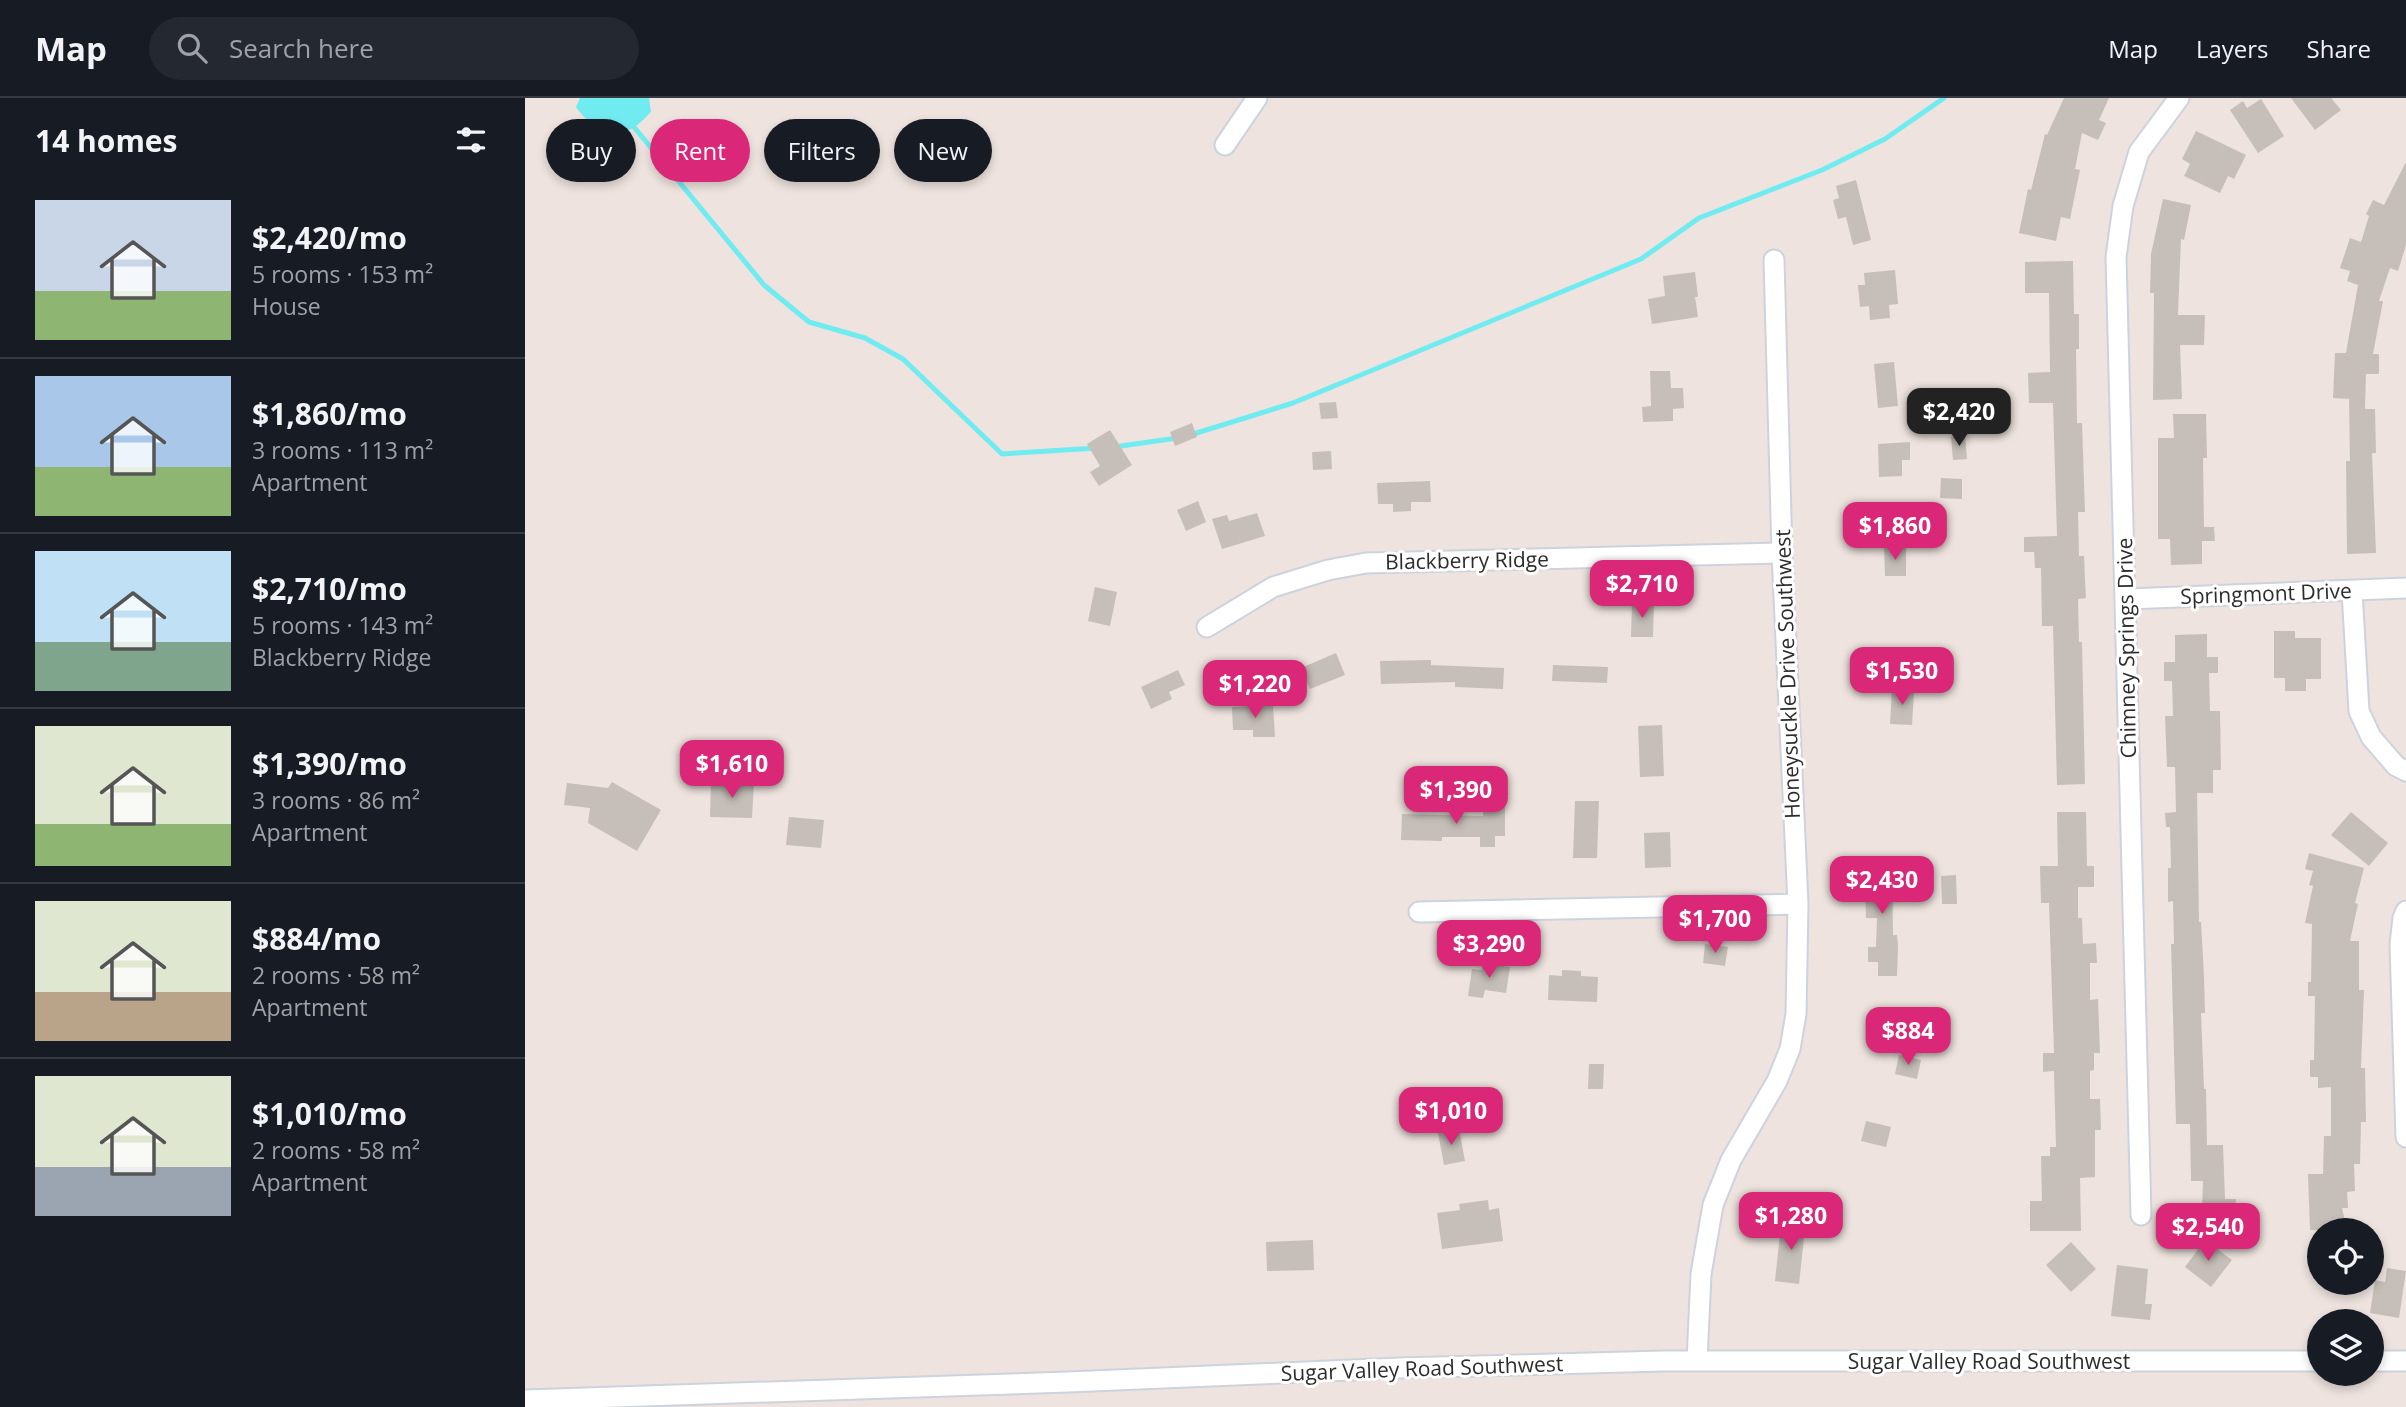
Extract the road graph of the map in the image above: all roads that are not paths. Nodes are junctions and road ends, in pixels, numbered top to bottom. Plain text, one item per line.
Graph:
1 (1257, 98) edge
2 (2179, 98) edge
3 (1225, 145) dead end
4 (1774, 260) dead end
5 (1782, 553) junction
6 (2406, 588) edge
7 (2352, 591) junction
8 (2127, 599) junction
9 (1207, 627) dead end
10 (2406, 771) edge
11 (1798, 904) junction
12 (2406, 911) edge
13 (1419, 912) dead end
14 (2406, 1137) edge
15 (2141, 1214) dead end
16 (1696, 1361) junction
17 (2406, 1361) edge
18 (2307, 1362) edge
19 (2384, 1362) edge
20 (525, 1400) edge

1 - 3 street
2 - 8 street, Chimney Springs Drive
4 - 5 street, Honeysuckle Drive Southwest
5 - 9 street, Blackberry Ridge
5 - 11 street, Honeysuckle Drive Southwest
6 - 7 street, Springmont Drive
7 - 8 street, Springmont Drive
7 - 10 street
8 - 15 street, Chimney Springs Drive
11 - 13 street
11 - 16 street, Honeysuckle Drive Southwest
12 - 14 street
16 - 18 street, Sugar Valley Road Southwest
16 - 20 street, Sugar Valley Road Southwest
17 - 19 street

